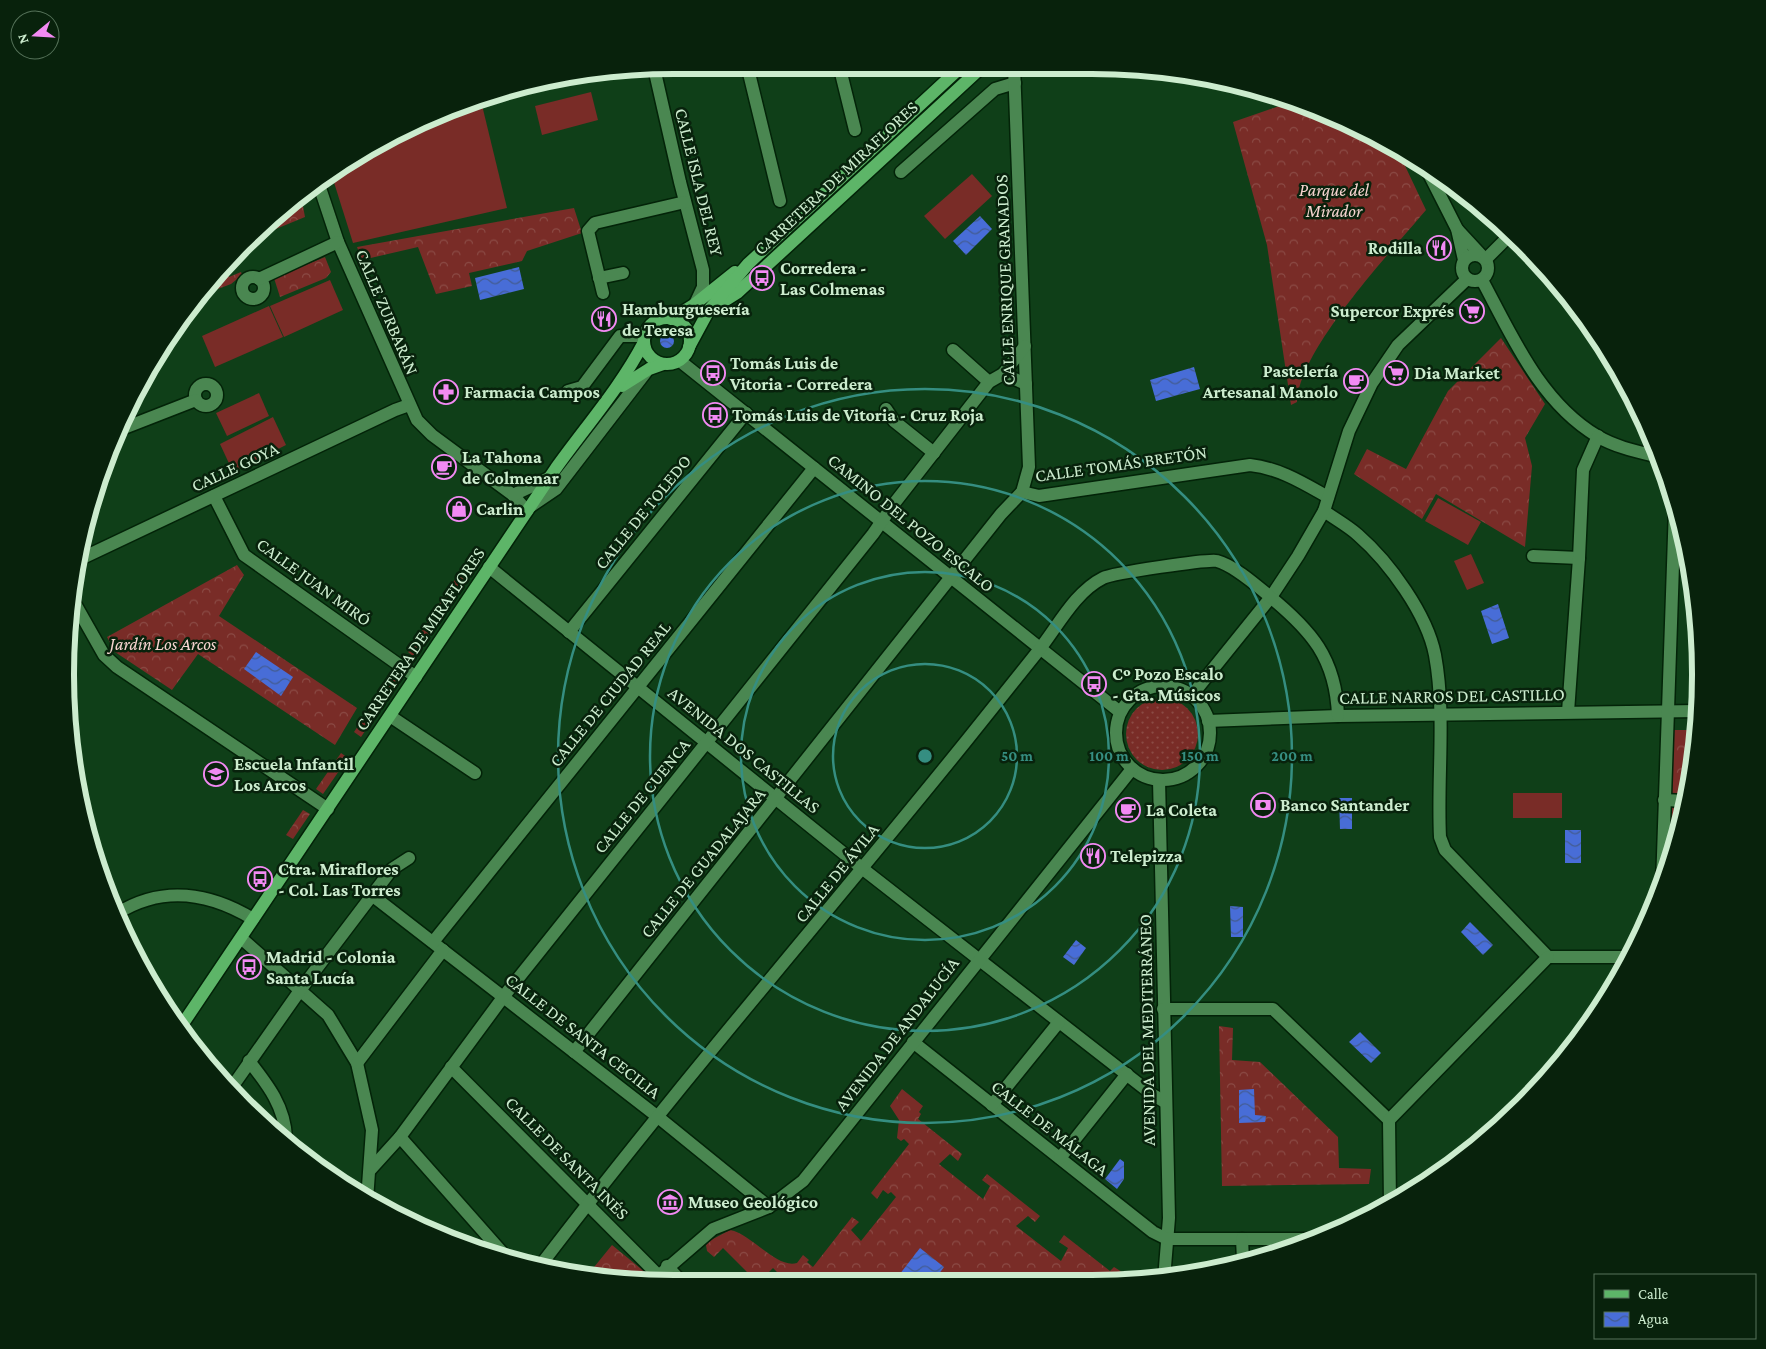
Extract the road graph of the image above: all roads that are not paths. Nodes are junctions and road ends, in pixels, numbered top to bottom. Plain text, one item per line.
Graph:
1 (655, 74) edge
2 (749, 74) edge
3 (841, 74) edge
4 (953, 74) edge
5 (974, 74) edge
6 (1014, 74) edge
7 (1014, 83) junction
8 (855, 130) dead end
9 (901, 172) dead end
10 (1432, 180) edge
11 (321, 190) edge
12 (780, 201) dead end
13 (685, 202) junction
14 (1457, 229) junction
15 (1505, 239) edge
16 (338, 242) junction
17 (1484, 258) junction
18 (1464, 260) junction
19 (748, 264) junction
20 (623, 273) dead end
21 (599, 278) junction
22 (259, 279) dead end
23 (1467, 279) junction
24 (1482, 280) junction
25 (603, 293) dead end
26 (694, 304) junction
27 (709, 310) junction
28 (671, 319) junction
29 (644, 339) junction
30 (1025, 346) junction
31 (689, 347) junction
32 (953, 350) dead end
33 (680, 361) junction
34 (663, 364) junction
35 (649, 369) junction
36 (1003, 374) junction
37 (989, 382) junction
38 (1026, 384) junction
39 (616, 389) junction
40 (568, 391) dead end
41 (196, 400) dead end
42 (409, 405) junction
43 (886, 409) dead end
44 (746, 413) junction
45 (128, 427) edge
46 (1598, 436) junction
47 (934, 453) junction
48 (1651, 455) edge
49 (814, 468) junction
50 (553, 473) junction
51 (1022, 492) junction
52 (513, 494) junction
53 (214, 496) junction
54 (1328, 497) junction
55 (529, 508) junction
56 (1324, 511) junction
57 (882, 522) junction
58 (1674, 528) edge
59 (1533, 556) dead end
60 (85, 557) edge
61 (1579, 558) junction
62 (489, 567) junction
63 (952, 578) junction
64 (1271, 597) junction
65 (78, 609) edge
66 (568, 632) junction
67 (1040, 648) junction
68 (416, 677) junction
69 (637, 687) junction
70 (1192, 696) junction
71 (1666, 711) junction
72 (1691, 711) edge
73 (1120, 712) junction
74 (1568, 712) junction
75 (1441, 714) junction
76 (390, 716) junction
77 (1338, 716) junction
78 (1208, 721) junction
79 (707, 743) junction
80 (1132, 769) junction
81 (475, 774) dead end
82 (1160, 780) junction
83 (776, 798) junction
84 (1664, 800) junction
85 (1679, 801) edge
86 (328, 809) junction
87 (409, 858) dead end
88 (1663, 860) edge
89 (864, 869) junction
90 (373, 896) junction
91 (122, 911) edge
92 (253, 919) junction
93 (246, 942) junction
94 (438, 946) junction
95 (1548, 957) junction
96 (1621, 958) edge
97 (979, 960) junction
98 (301, 989) junction
99 (504, 996) junction
100 (1163, 1009) junction
101 (185, 1022) edge
102 (1059, 1022) junction
103 (913, 1042) junction
104 (574, 1052) junction
105 (250, 1061) junction
106 (357, 1063) junction
107 (450, 1067) junction
108 (1126, 1074) junction
109 (235, 1083) edge
110 (1166, 1102) junction
111 (992, 1105) junction
112 (658, 1117) junction
113 (1389, 1120) junction
114 (286, 1132) edge
115 (400, 1137) junction
116 (1060, 1158) junction
117 (371, 1169) junction
118 (368, 1191) edge
119 (1390, 1196) edge
120 (588, 1203) junction
121 (768, 1207) junction
122 (1167, 1239) junction
123 (1242, 1239) junction
124 (1296, 1239) edge
125 (499, 1249) edge
126 (1242, 1256) edge
127 (544, 1261) edge
128 (1165, 1271) edge
129 (660, 1273) edge

1 - 13 street, CALLE ISLA DEL REY
2 - 12 street
3 - 8 street
4 - 19 main road, CARRETERA DE MIRAFLORES
5 - 27 main road, CARRETERA DE MIRAFLORES
6 - 7 street, CALLE ENRIQUE GRANADOS
7 - 9 street
7 - 30 street, CALLE ENRIQUE GRANADOS
10 - 14 street
11 - 16 street, CALLE ZURBARÁN
13 - 21 street
13 - 26 street, CALLE ISLA DEL REY
14 - 17 street
14 - 18 street
15 - 17 street
16 - 22 street
16 - 42 street, CALLE ZURBARÁN
17 - 18 street
17 - 24 street
18 - 23 street
19 - 26 main road, CARRETERA DE MIRAFLORES
19 - 27 main road, CARRETERA DE MIRAFLORES
20 - 21 street
21 - 25 street
23 - 24 street
23 - 54 street
24 - 46 street
26 - 28 main road, CARRETERA DE MIRAFLORES
27 - 31 main road, CARRETERA DE MIRAFLORES
28 - 29 main road
28 - 31 main road
29 - 34 main road
29 - 39 main road
29 - 40 street
30 - 36 street
30 - 38 street, CALLE ENRIQUE GRANADOS
31 - 33 main road
32 - 37 street
33 - 34 main road
33 - 44 street, CAMINO DEL POZO ESCALO
34 - 35 main road
35 - 39 main road
35 - 55 street
36 - 37 street
36 - 38 street
37 - 47 street, CALLE DE CUENCA
38 - 51 street, CALLE ENRIQUE GRANADOS
39 - 50 main road, CARRETERA DE MIRAFLORES
41 - 45 street
42 - 52 street, CALLE ZURBARÁN
42 - 53 street, CALLE GOYA
43 - 47 street
44 - 49 street, CAMINO DEL POZO ESCALO
44 - 66 street, CALLE DE TOLEDO
46 - 48 street
46 - 61 street
47 - 57 street, CALLE DE CUENCA
49 - 57 street, CAMINO DEL POZO ESCALO
49 - 69 street, CALLE DE CIUDAD REAL
50 - 52 street
50 - 55 main road, CARRETERA DE MIRAFLORES
51 - 54 street, CALLE TOMÁS BRETÓN
51 - 63 street, CALLE TOMÁS BRETÓN
52 - 55 street, CALLE ZURBARÁN
53 - 60 street, CALLE GOYA
53 - 68 street, CALLE JUAN MIRÓ
54 - 56 street
55 - 62 main road, CARRETERA DE MIRAFLORES
56 - 64 street
56 - 75 street
57 - 63 street, CAMINO DEL POZO ESCALO
57 - 79 street, CALLE DE CUENCA
58 - 71 street
59 - 61 street
61 - 74 street
62 - 66 street, AVENIDA DOS CASTILLAS
62 - 68 main road, CARRETERA DE MIRAFLORES
63 - 67 street, CAMINO DEL POZO ESCALO
63 - 83 street, CALLE DE GUADALAJARA
64 - 67 street, CALLE DE ÁVILA
64 - 70 street
64 - 77 street, CALLE DE ÁVILA
65 - 86 street
66 - 69 street, AVENIDA DOS CASTILLAS
67 - 73 street, CAMINO DEL POZO ESCALO
67 - 89 street, CALLE DE ÁVILA
68 - 76 main road, CARRETERA DE MIRAFLORES
69 - 79 street, AVENIDA DOS CASTILLAS
69 - 94 street, CALLE DE CIUDAD REAL
70 - 73 street
70 - 78 street
71 - 72 street, CALLE NARROS DEL CASTILLO
71 - 74 street, CALLE NARROS DEL CASTILLO
71 - 84 street
73 - 80 street
74 - 75 street, CALLE NARROS DEL CASTILLO
75 - 77 street, CALLE NARROS DEL CASTILLO
75 - 95 street
76 - 81 street
76 - 86 main road, CARRETERA DE MIRAFLORES
77 - 78 street, CALLE NARROS DEL CASTILLO
78 - 82 street
79 - 83 street, AVENIDA DOS CASTILLAS
79 - 99 street, CALLE DE CUENCA
80 - 82 street
80 - 97 street, AVENIDA DE ANDALUCÍA
82 - 100 street, AVENIDA DEL MEDITERRÁNEO
83 - 89 street, AVENIDA DOS CASTILLAS
83 - 104 street, CALLE DE GUADALAJARA
84 - 85 street
84 - 88 street
86 - 92 main road, CARRETERA DE MIRAFLORES
87 - 90 street
89 - 97 street, AVENIDA DOS CASTILLAS
89 - 112 street, CALLE DE ÁVILA
90 - 94 street, CALLE DE SANTA CECILIA
90 - 98 street
91 - 92 street
92 - 93 main road, CARRETERA DE MIRAFLORES
93 - 98 street
93 - 101 main road, CARRETERA DE MIRAFLORES
94 - 99 street, CALLE DE SANTA CECILIA
94 - 106 street, CALLE DE CIUDAD REAL
95 - 96 street
95 - 113 street
97 - 102 street, AVENIDA DOS CASTILLAS
97 - 103 street, AVENIDA DE ANDALUCÍA
98 - 105 street
98 - 106 street
99 - 104 street, CALLE DE SANTA CECILIA
99 - 107 street, CALLE DE CUENCA
100 - 110 street, AVENIDA DEL MEDITERRÁNEO
100 - 113 street
102 - 108 street, AVENIDA DOS CASTILLAS
102 - 111 street
103 - 111 street, CALLE DE MÁLAGA
103 - 121 street, AVENIDA DE ANDALUCÍA
104 - 112 street, CALLE DE SANTA CECILIA
105 - 109 street
105 - 114 street
106 - 117 street
107 - 115 street, CALLE DE CUENCA
107 - 120 street, CALLE DE SANTA INÉS
108 - 110 street, AVENIDA DOS CASTILLAS
108 - 116 street
110 - 122 street, AVENIDA DEL MEDITERRÁNEO
111 - 116 street, CALLE DE MÁLAGA
112 - 120 street, CALLE DE ÁVILA
112 - 121 street, CALLE DE SANTA CECILIA
113 - 119 street
115 - 117 street, CALLE DE CUENCA
115 - 125 street
116 - 122 street, CALLE DE MÁLAGA
117 - 118 street
120 - 127 street, CALLE DE ÁVILA
120 - 129 street, CALLE DE SANTA INÉS
121 - 129 street, AVENIDA DE ANDALUCÍA
122 - 123 street
122 - 128 street, AVENIDA DEL MEDITERRÁNEO
123 - 124 street
123 - 126 street

